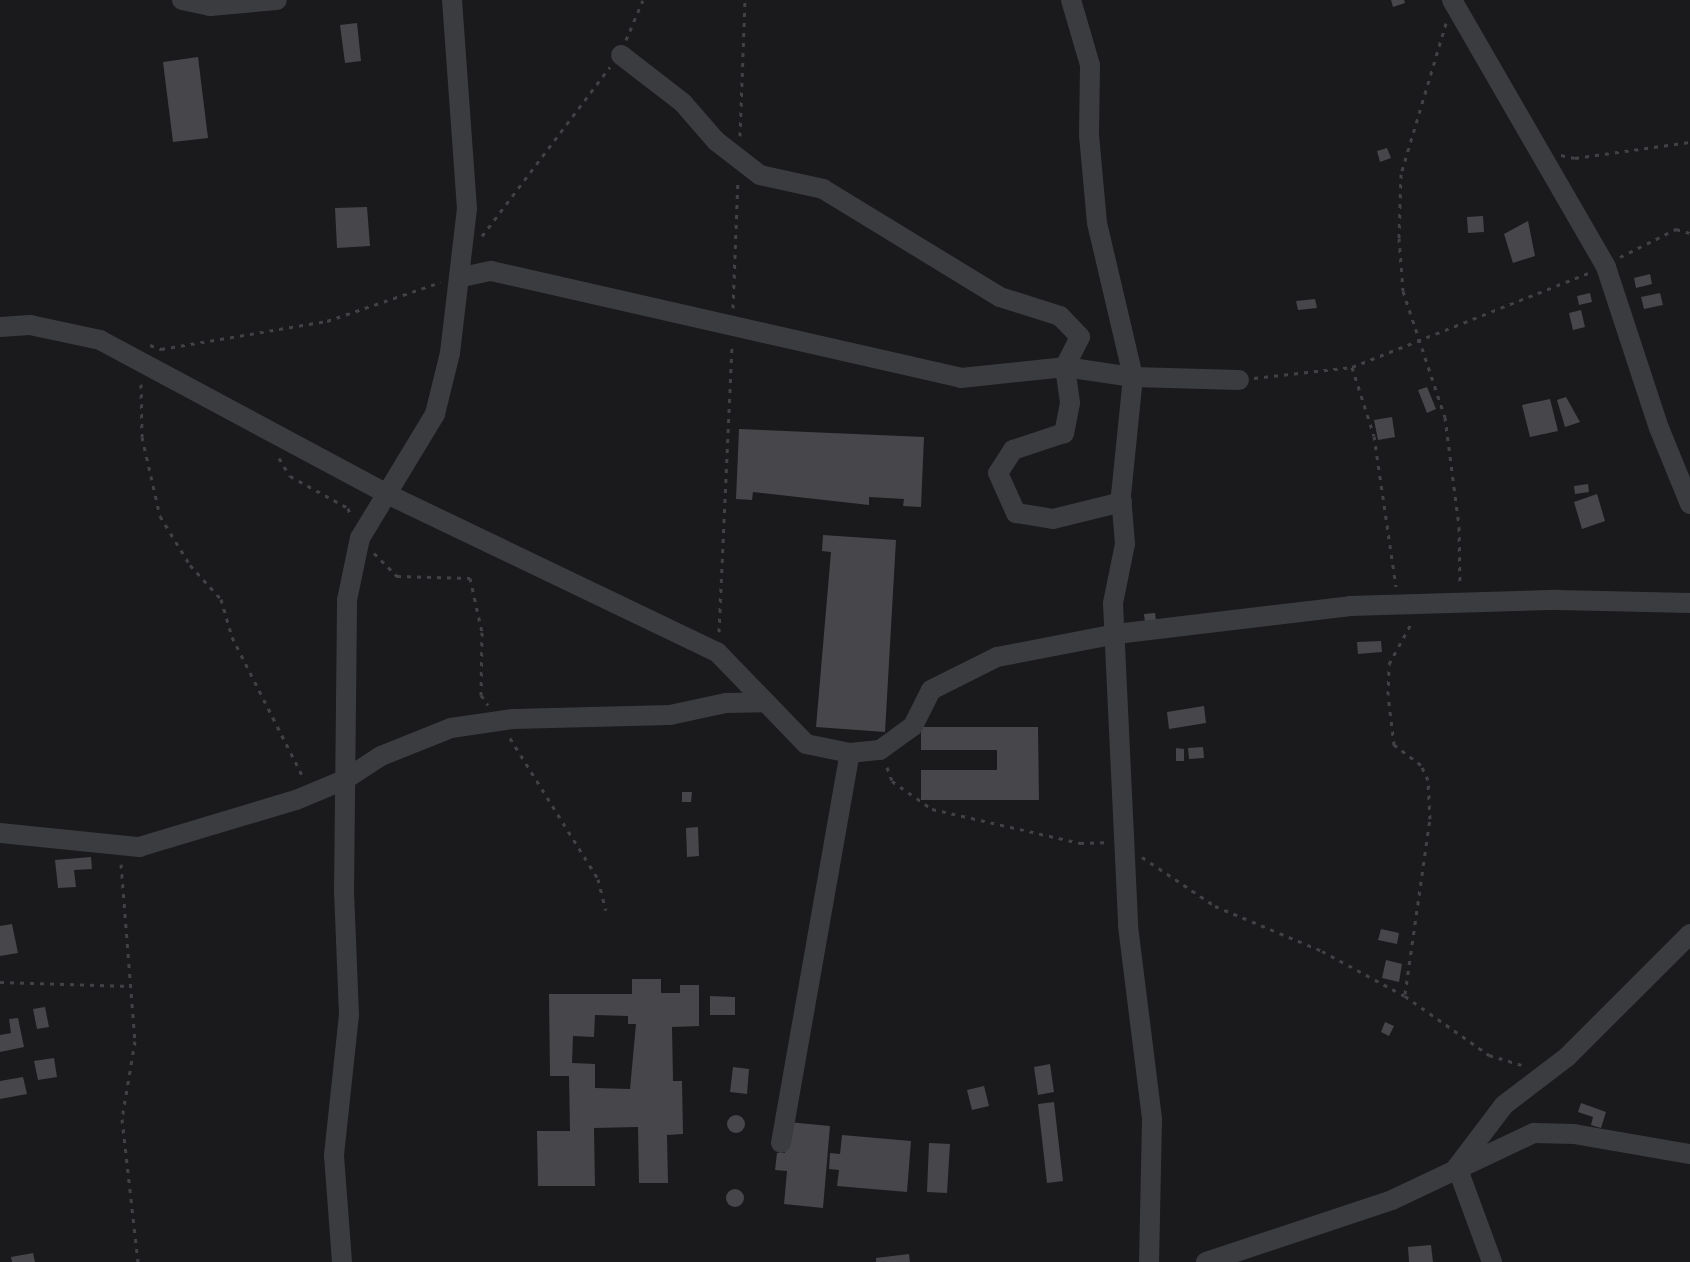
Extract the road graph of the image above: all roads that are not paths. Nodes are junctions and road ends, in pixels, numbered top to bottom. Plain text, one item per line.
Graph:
1 (182, 0) edge
2 (277, 0) edge
3 (452, 0) edge
4 (1071, 0) edge
5 (1452, 0) edge
6 (621, 55) road end
7 (462, 277) junction
8 (0, 327) edge
9 (1065, 367) junction
10 (1133, 377) junction
11 (1239, 380) road end
12 (387, 494) junction
13 (1122, 502) junction
14 (1690, 504) edge
15 (1690, 603) edge
16 (1116, 634) junction
17 (765, 702) junction
18 (850, 753) junction
19 (344, 780) junction
20 (0, 833) edge
21 (1690, 934) edge
22 (781, 1143) dead end
23 (1690, 1154) edge
24 (1457, 1167) junction
25 (342, 1262) edge
26 (1149, 1262) edge
27 (1206, 1262) edge
28 (1492, 1262) edge

1 - 2 street
3 - 7 street
4 - 10 street
5 - 14 street
6 - 9 street
7 - 9 street
7 - 12 street
8 - 12 street
9 - 10 street
9 - 13 street
10 - 11 street
10 - 13 street
12 - 17 street
12 - 19 street
13 - 16 street
15 - 16 street
16 - 18 street
16 - 26 street
17 - 18 street
17 - 19 street
18 - 22 street
19 - 20 street
19 - 25 street
21 - 24 street
23 - 24 street
24 - 27 street
24 - 28 street

